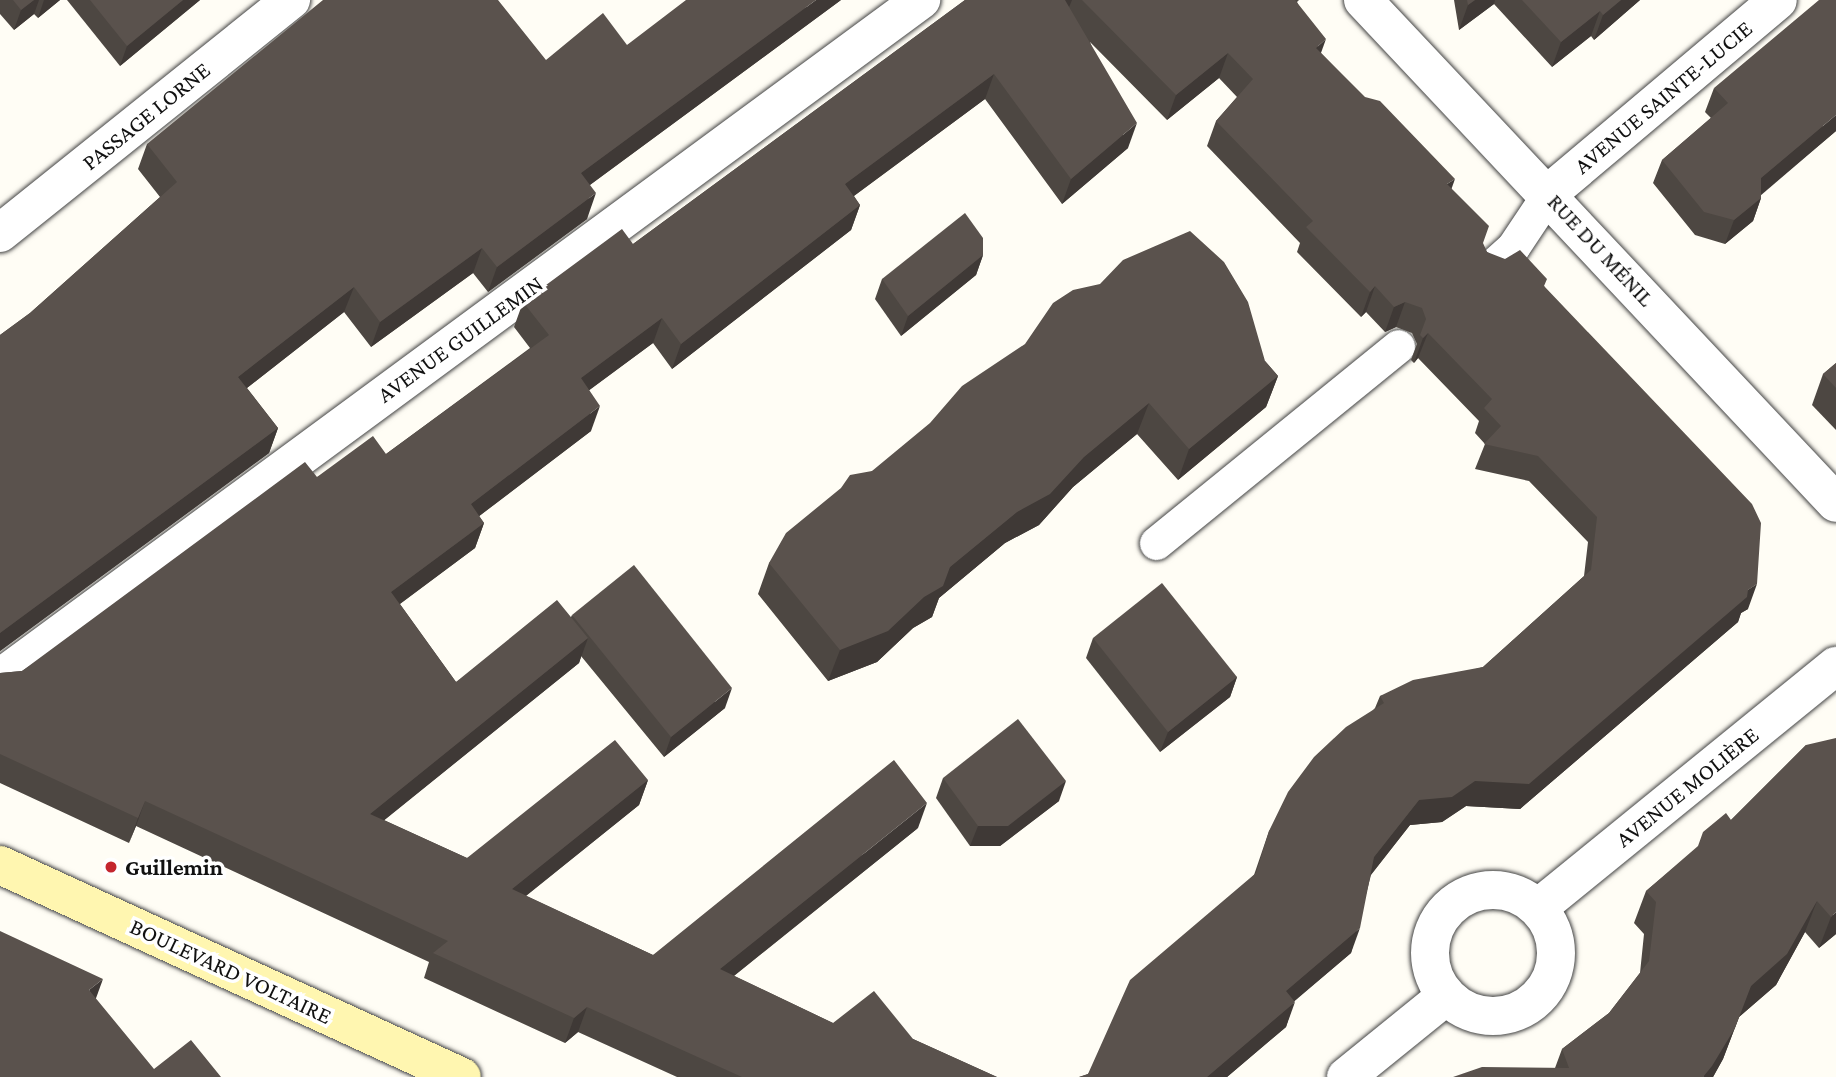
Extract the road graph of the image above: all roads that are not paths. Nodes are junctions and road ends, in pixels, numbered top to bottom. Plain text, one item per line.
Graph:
1 (291, 0) edge
2 (921, 0) edge
3 (1363, 0) edge
4 (1778, 0) edge
5 (1549, 193) junction
6 (0, 233) edge
7 (1493, 265) edge
8 (1398, 346) dead end
9 (1836, 503) edge
10 (1156, 543) dead end
11 (1836, 666) edge
12 (0, 678) edge
13 (0, 865) edge
14 (1538, 908) junction
15 (1446, 996) junction
16 (462, 1077) edge
17 (1346, 1077) edge

1 - 6 street, PASSAGE LORNE
2 - 12 street, AVENUE GUILLEMIN
3 - 5 street, RUE DU MÉNIL
4 - 5 street, AVENUE SAINTE-LUCIE
5 - 7 lane
5 - 9 street, RUE DU MÉNIL
8 - 10 lane
11 - 14 street, AVENUE MOLIÈRE
13 - 16 main road, BOULEVARD VOLTAIRE
14 - 15 street
14 - 15 street
15 - 17 street

